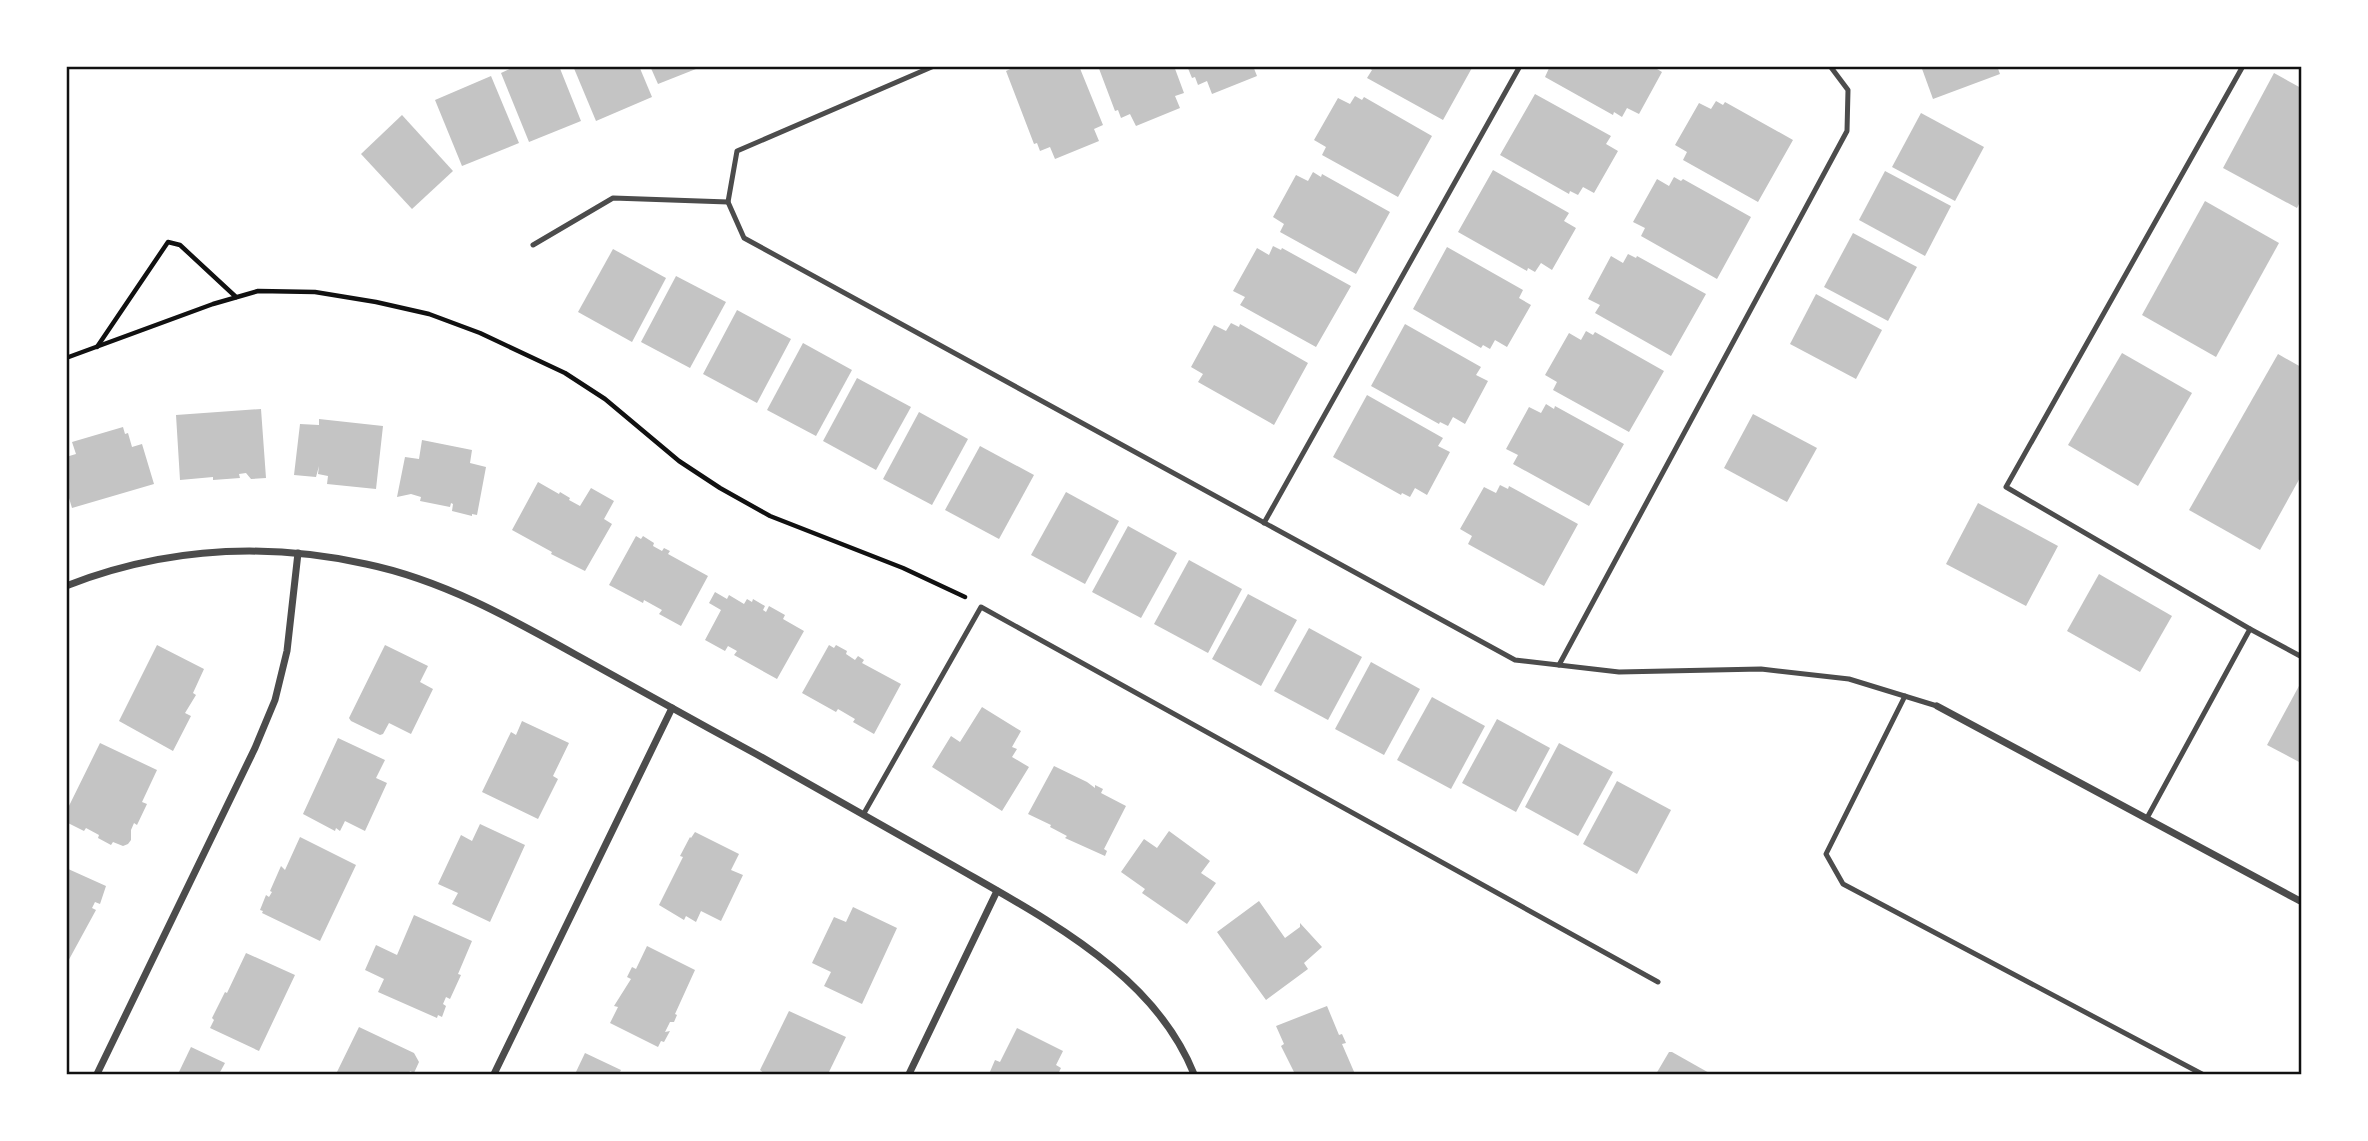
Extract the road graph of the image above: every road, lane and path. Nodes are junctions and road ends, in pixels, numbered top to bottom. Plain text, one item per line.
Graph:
1 (934, 66) edge
2 (1520, 66) edge
3 (1830, 66) edge
4 (2243, 66) edge
5 (728, 202) junction
6 (533, 245) dead end
7 (236, 298) junction
8 (97, 346) junction
9 (66, 358) edge
10 (1264, 523) junction
11 (298, 552) junction
12 (66, 586) edge
13 (981, 607) junction
14 (2250, 629) junction
15 (2301, 657) edge
16 (1559, 665) junction
17 (1905, 696) junction
18 (1937, 706) joint
19 (672, 708) junction
20 (863, 815) junction
21 (2147, 818) junction
22 (997, 891) junction
23 (2301, 902) edge
24 (1658, 982) dead end
25 (97, 1074) edge
26 (494, 1074) edge
27 (909, 1074) edge
28 (1194, 1074) edge
29 (2202, 1074) edge

1 - 5 lane
2 - 10 lane
3 - 16 lane
4 - 14 lane
5 - 6 lane
5 - 10 lane
7 - 8 path
7 - 8 path
7 - 13 path
8 - 9 path
10 - 16 lane
11 - 12 street
11 - 19 street
11 - 25 street
13 - 20 lane
13 - 24 lane
14 - 15 lane
14 - 21 lane
16 - 17 lane
17 - 18 lane
17 - 29 lane
18 - 21 street
19 - 20 street
19 - 26 street
20 - 22 street
21 - 23 street
22 - 27 street
22 - 28 street

